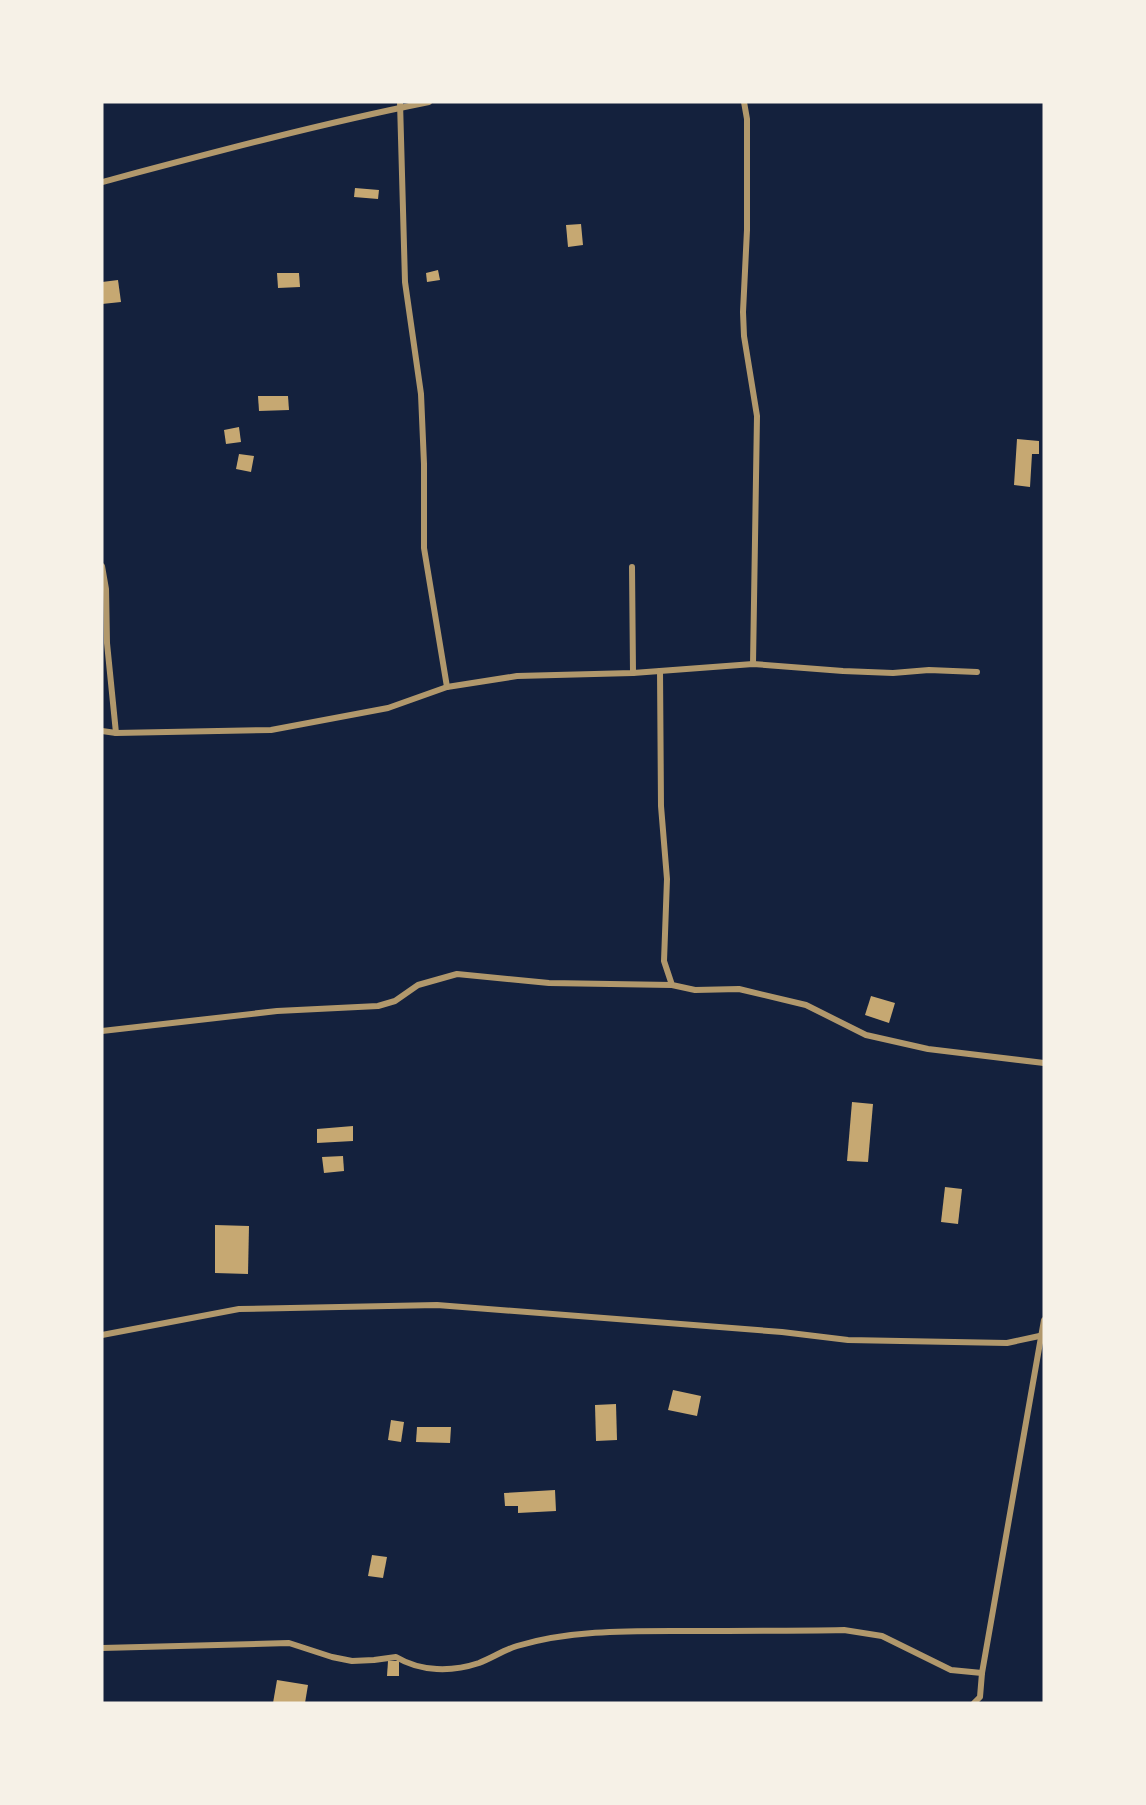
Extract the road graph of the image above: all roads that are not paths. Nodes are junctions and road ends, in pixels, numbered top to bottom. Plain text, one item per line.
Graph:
1 (429, 102) edge
2 (744, 102) edge
3 (400, 104) edge
4 (102, 182) edge
5 (102, 566) edge
6 (632, 567) dead end
7 (753, 664) junction
8 (660, 672) junction
9 (977, 672) dead end
10 (633, 673) junction
11 (447, 687) junction
12 (102, 731) edge
13 (116, 733) junction
14 (672, 985) junction
15 (102, 1031) edge
16 (1044, 1063) edge
17 (1044, 1320) edge
18 (102, 1335) edge
19 (1043, 1335) edge
20 (102, 1648) edge
21 (982, 1673) junction
22 (981, 1700) edge
23 (974, 1703) edge

1 - 3 street
2 - 7 street
3 - 4 street
3 - 11 street
5 - 13 street
6 - 10 street
7 - 8 street
7 - 9 street
8 - 10 street
8 - 14 street
10 - 11 street
11 - 13 street
12 - 13 street
14 - 15 street
14 - 16 street
17 - 19 street
18 - 19 street
19 - 21 street
20 - 21 street
21 - 22 street
22 - 23 street

